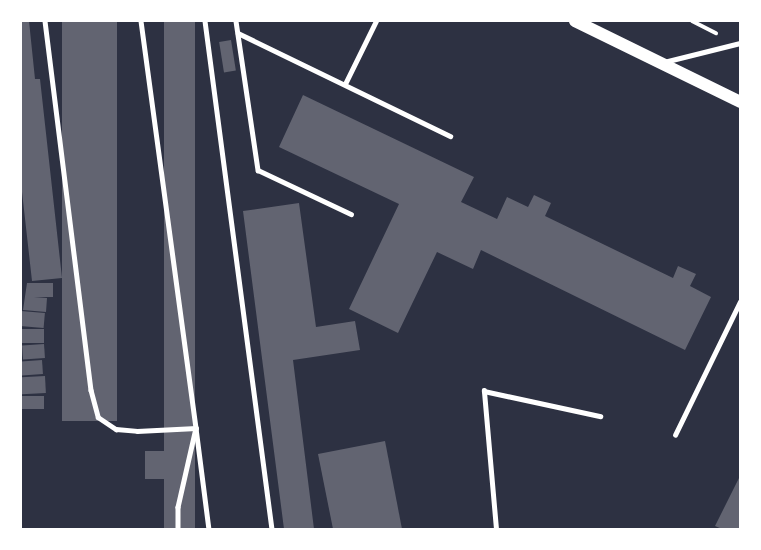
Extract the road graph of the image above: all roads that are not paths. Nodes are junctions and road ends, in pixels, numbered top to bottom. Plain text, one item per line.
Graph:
1 (45, 21) edge
2 (141, 21) edge
3 (205, 21) edge
4 (236, 21) edge
5 (376, 21) edge
6 (574, 21) edge
7 (238, 33) junction
8 (740, 43) edge
9 (661, 63) junction
10 (345, 84) junction
11 (740, 102) edge
12 (450, 136) dead end
13 (351, 214) dead end
14 (740, 302) edge
15 (600, 416) dead end
16 (196, 428) junction
17 (675, 435) dead end
18 (178, 529) edge
19 (209, 529) edge
20 (272, 529) edge
21 (496, 529) edge

1 - 16 lane
2 - 16 lane
3 - 20 lane
4 - 7 lane
5 - 10 lane
6 - 9 main road
7 - 10 lane
7 - 13 lane
8 - 9 lane
9 - 11 main road
10 - 12 lane
14 - 17 lane
15 - 21 lane
16 - 18 lane
16 - 19 lane

